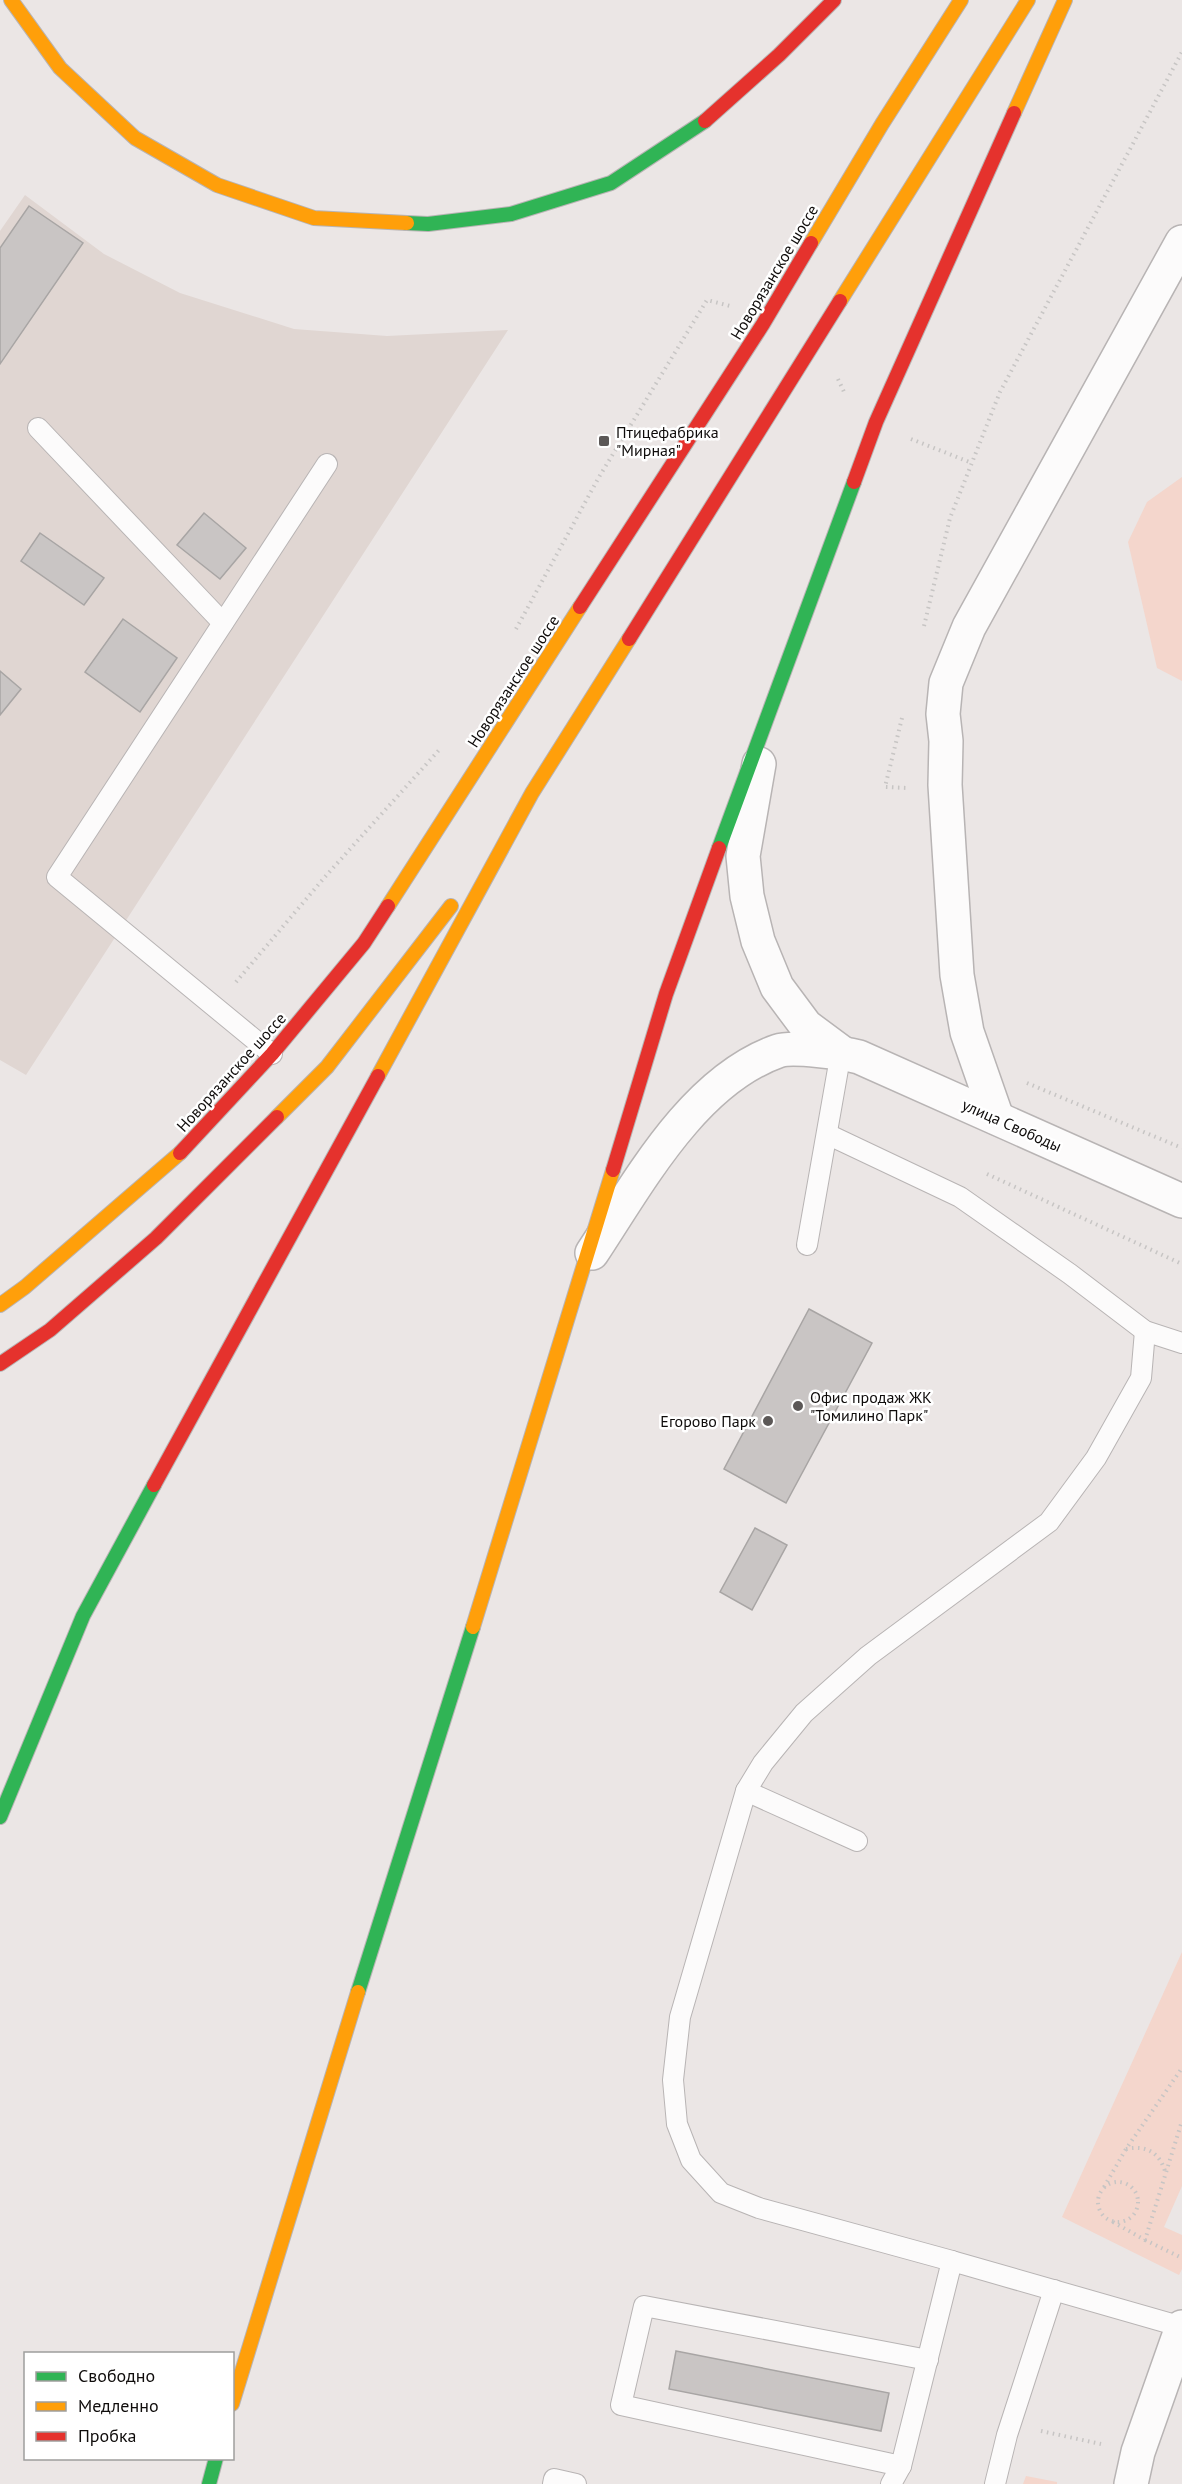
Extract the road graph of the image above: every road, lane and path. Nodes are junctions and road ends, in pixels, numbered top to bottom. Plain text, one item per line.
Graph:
1 (11, 0) edge
2 (834, 0) edge
3 (961, 0) edge
4 (1028, 0) edge
5 (1065, 0) edge
6 (1182, 52) edge
7 (1182, 242) edge
8 (736, 307) dead end
9 (835, 374) dead end
10 (849, 402) dead end
11 (38, 428) dead end
12 (904, 436) dead end
13 (972, 463) junction
14 (327, 464) dead end
15 (223, 623) junction
16 (923, 633) dead end
17 (514, 634) dead end
18 (766, 718) junction
19 (446, 742) dead end
20 (532, 793) junction
21 (215, 1007) junction
22 (841, 1052) junction
23 (272, 1054) junction
24 (975, 1061) junction
25 (997, 1118) junction
26 (827, 1134) junction
27 (1182, 1148) edge
28 (986, 1174) dead end
29 (1182, 1201) edge
30 (807, 1245) dead end
31 (1182, 1264) edge
32 (584, 1265) junction
33 (0, 1305) edge
34 (1145, 1331) junction
35 (1182, 1343) edge
36 (0, 1364) edge
37 (746, 1791) junction
38 (0, 1817) edge
39 (857, 1841) dead end
40 (1182, 2068) edge
41 (1182, 2121) edge
42 (1126, 2149) junction
43 (1166, 2172) junction
44 (1104, 2187) junction
45 (1113, 2222) junction
46 (1144, 2240) junction
47 (1182, 2258) edge
48 (952, 2261) junction
49 (1054, 2290) junction
50 (1182, 2327) edge
51 (928, 2360) junction
52 (234, 2397) edge
53 (215, 2460) edge
54 (901, 2466) junction
55 (209, 2484) edge
56 (553, 2484) edge
57 (576, 2484) edge
58 (891, 2484) edge
59 (995, 2484) edge
60 (1131, 2484) edge

1 - 2 main road
3 - 23 main road, Новорязанское шоссе
4 - 20 main road
5 - 18 main road
6 - 13 path
7 - 24 street
8 - 17 path
9 - 10 path
11 - 15 lane
12 - 13 path
13 - 16 path
14 - 15 lane
15 - 21 lane
18 - 22 street, улица Свободы
18 - 32 main road
19 - 21 path
20 - 36 main road
20 - 38 main road
21 - 23 lane
22 - 25 street, улица Свободы
22 - 26 lane
22 - 32 street, улица Свободы
23 - 33 main road, Новорязанское шоссе
24 - 25 street
24 - 27 path
25 - 29 street, улица Свободы
26 - 30 lane
26 - 34 lane
28 - 31 path
32 - 52 main road
34 - 35 lane
34 - 37 lane
37 - 39 lane
37 - 48 lane
40 - 42 path
41 - 43 path
42 - 43 path
42 - 44 path
43 - 46 path
44 - 45 path
44 - 45 path
45 - 46 path
46 - 47 path
48 - 49 lane
48 - 51 lane
49 - 50 lane
49 - 59 lane
50 - 60 street
51 - 54 lane
51 - 54 lane
53 - 55 main road
54 - 58 lane
56 - 57 lane

